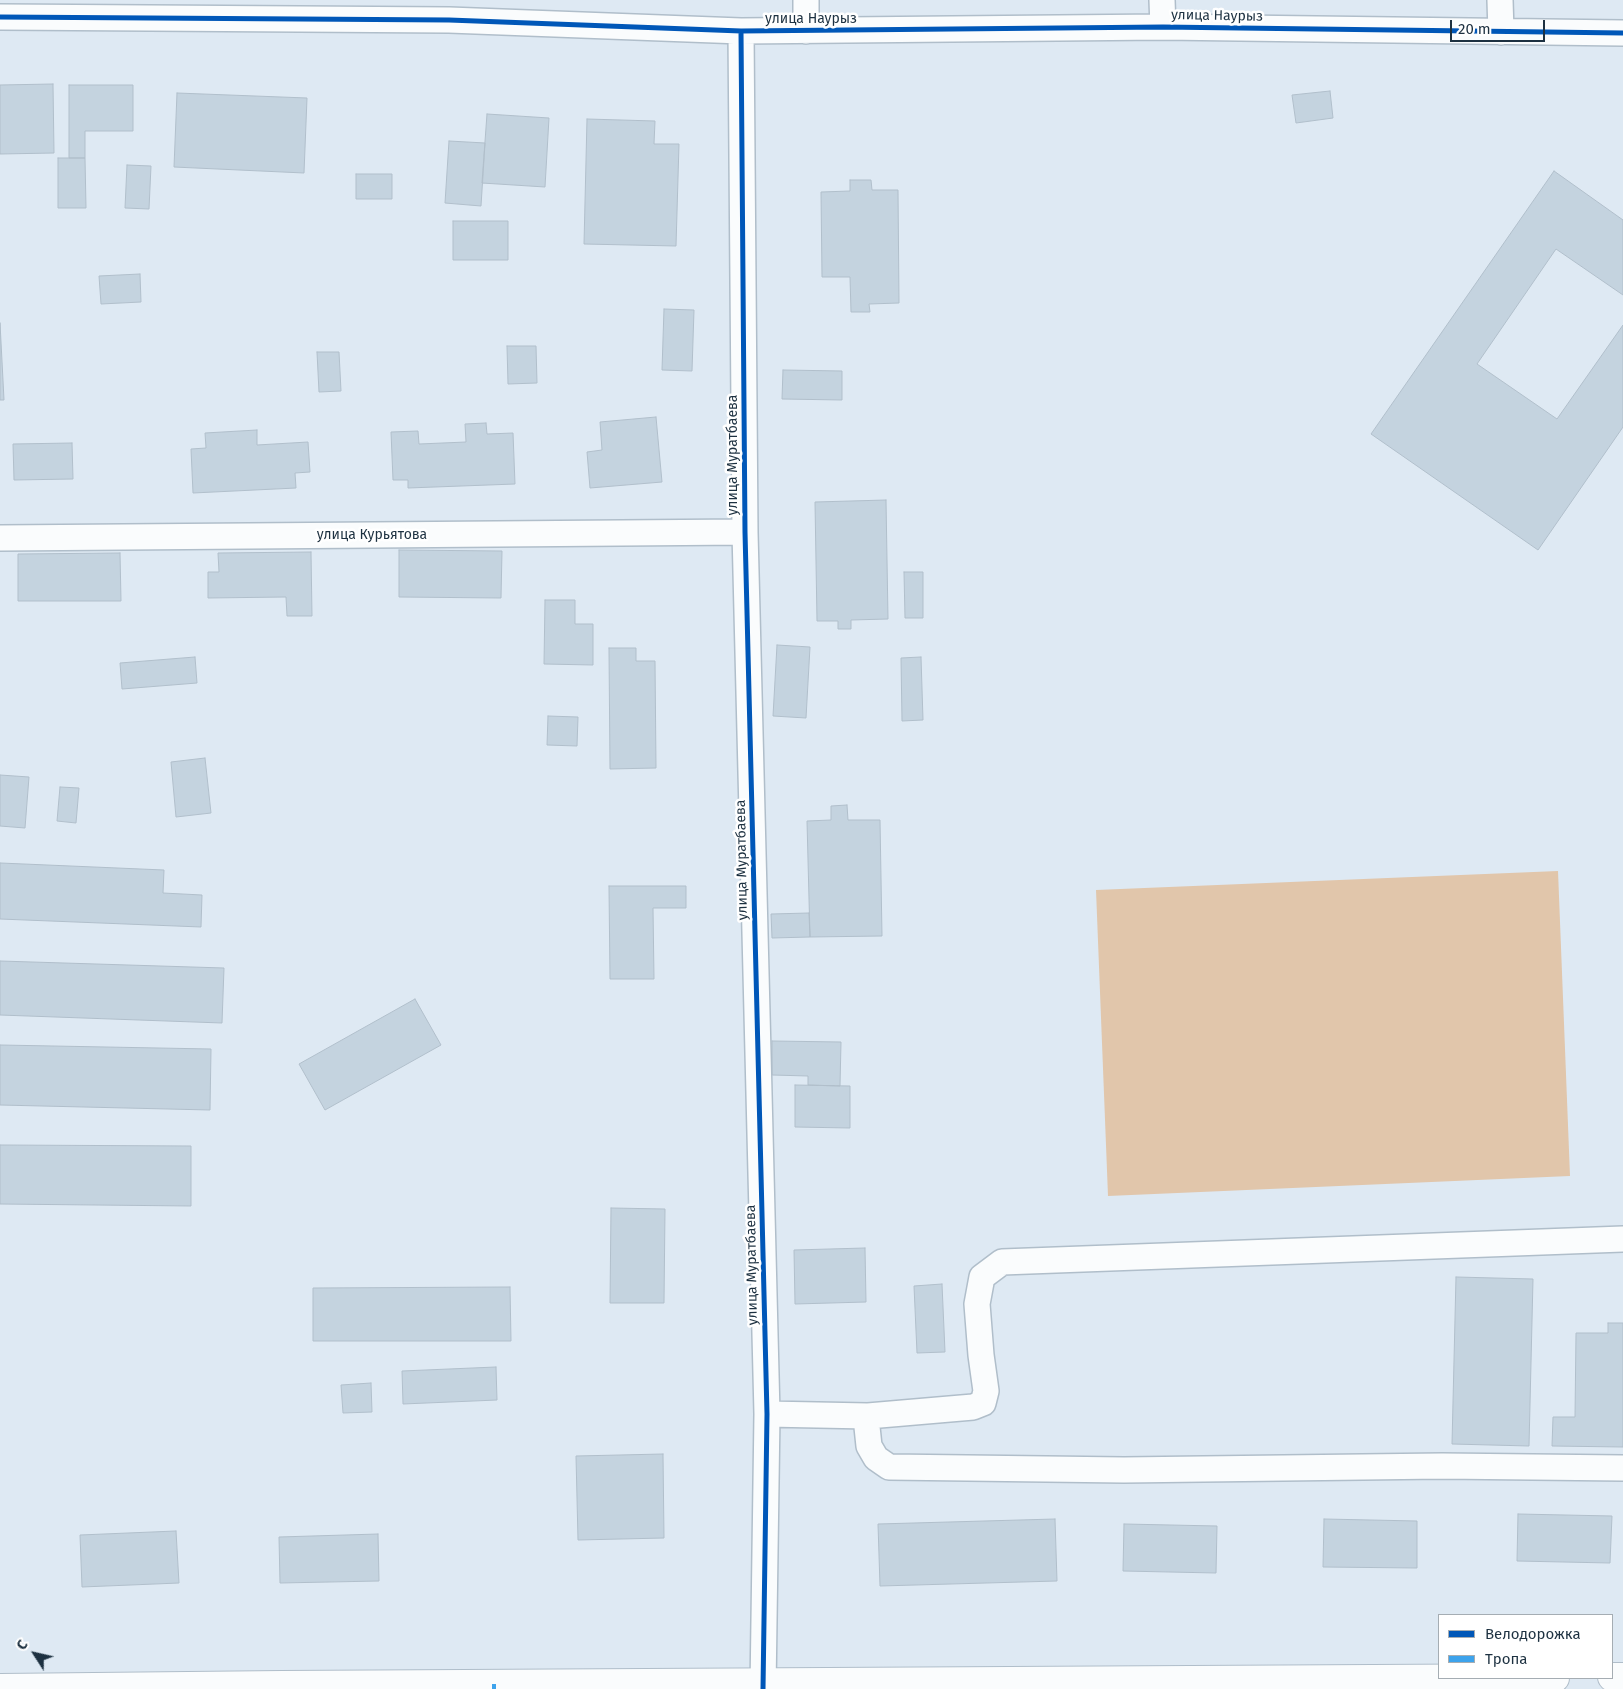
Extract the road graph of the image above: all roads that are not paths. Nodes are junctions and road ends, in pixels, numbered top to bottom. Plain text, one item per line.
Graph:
1 (806, 0) edge
2 (1162, 0) edge
3 (1500, 0) edge
4 (66, 8) edge
5 (449, 10) edge
6 (0, 17) edge
7 (1163, 27) junction
8 (741, 31) junction
9 (806, 31) junction
10 (1501, 32) junction
11 (1623, 33) edge
12 (745, 532) junction
13 (0, 538) edge
14 (1623, 1239) edge
15 (767, 1414) junction
16 (868, 1416) junction
17 (1623, 1468) edge
18 (1438, 1679) edge
19 (1135, 1684) edge
20 (494, 1686) edge
21 (763, 1686) edge
22 (0, 1688) edge

1 - 9 street
2 - 7 street
3 - 10 street
4 - 5 street, улица Наурыз
4 - 6 street, улица Наурыз
5 - 8 street, улица Наурыз
7 - 9 street, улица Наурыз
7 - 10 street, улица Наурыз
8 - 9 street, улица Наурыз
8 - 12 street, улица Муратбаева
10 - 11 street, улица Наурыз
12 - 13 street, улица Курьятова
12 - 15 street, улица Муратбаева
14 - 16 street
15 - 16 street
15 - 21 street, улица Муратбаева
16 - 17 street
18 - 19 street
19 - 21 street
20 - 21 street
20 - 22 street

